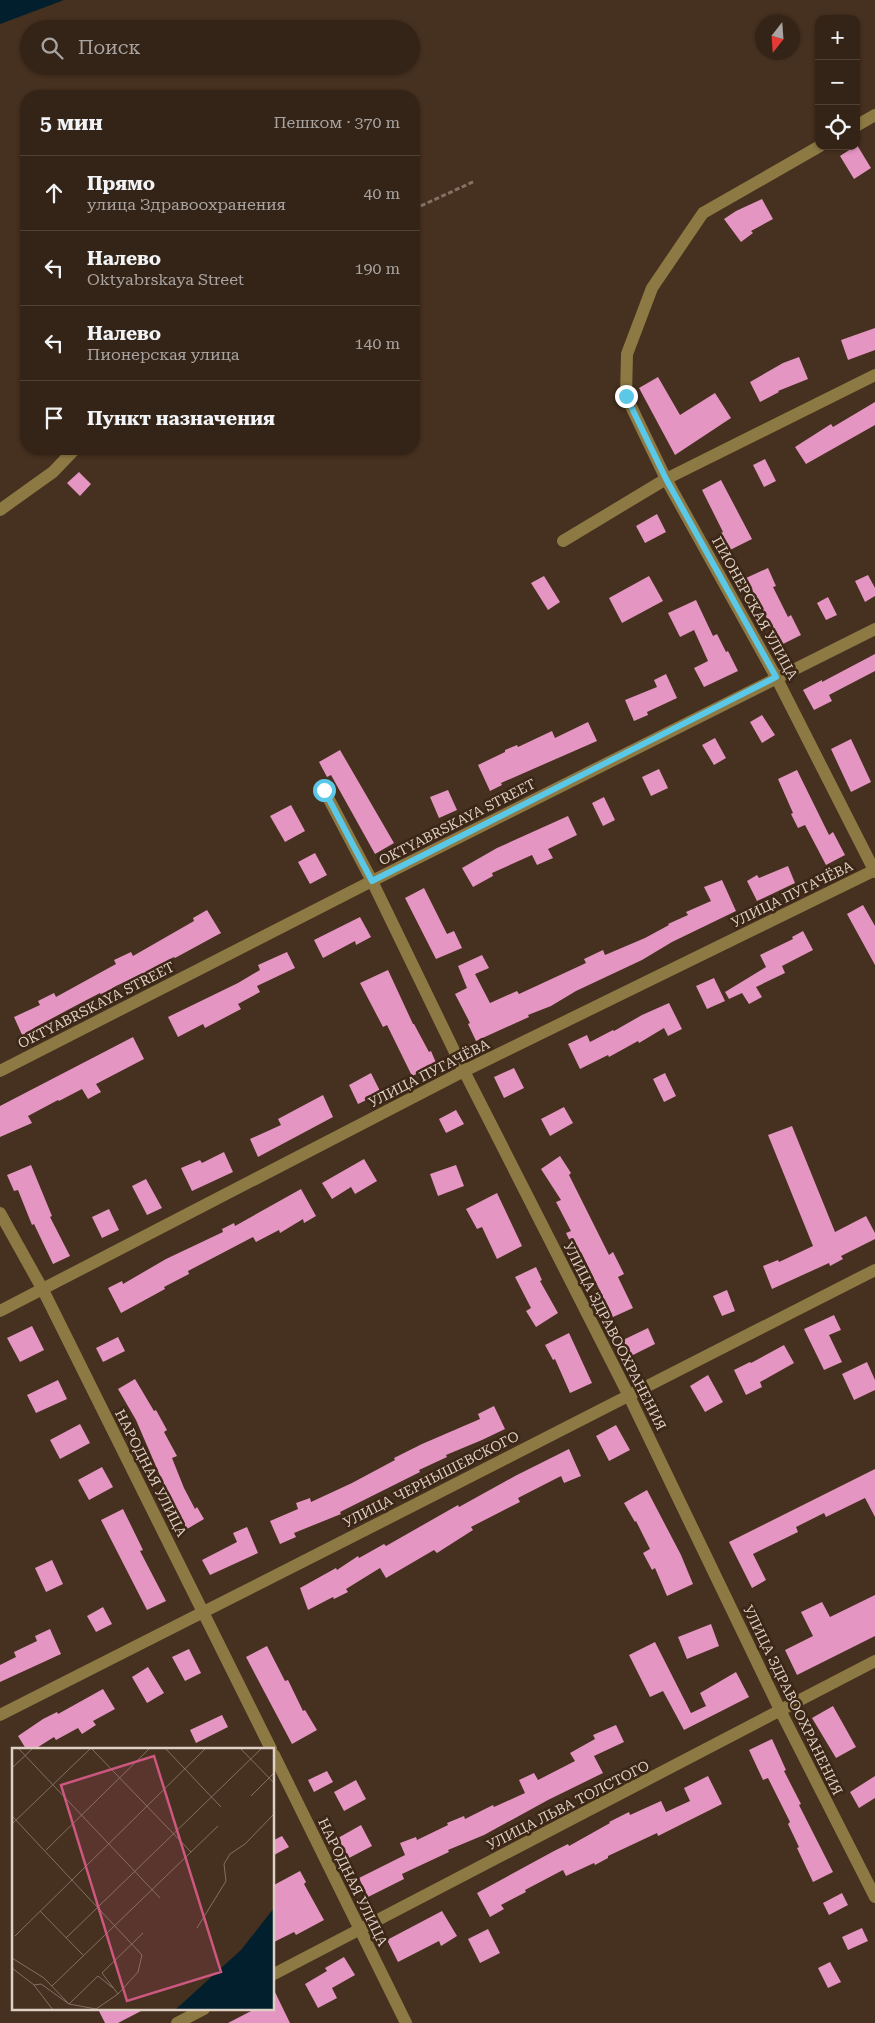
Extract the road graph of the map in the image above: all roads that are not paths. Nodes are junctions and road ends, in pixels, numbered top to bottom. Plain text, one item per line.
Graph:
1 (875, 115) edge
2 (860, 124) edge
3 (815, 149) edge
4 (875, 375) edge
5 (70, 455) edge
6 (666, 479) junction
7 (0, 510) edge
8 (563, 542) dead end
9 (875, 629) edge
10 (776, 677) junction
11 (324, 790) dead end
12 (875, 871) edge
13 (372, 881) junction
14 (0, 1071) edge
15 (464, 1071) junction
16 (0, 1213) edge
17 (875, 1270) edge
18 (43, 1290) junction
19 (0, 1311) edge
20 (628, 1394) junction
21 (204, 1613) junction
22 (875, 1661) edge
23 (781, 1712) junction
24 (0, 1715) edge
25 (271, 1748) edge
26 (275, 1757) edge
27 (875, 1897) edge
28 (360, 1930) junction
29 (275, 1973) edge
30 (202, 2010) edge
31 (177, 2023) edge
32 (406, 2023) edge

1 - 2 street
3 - 6 street, ПИОНЕРСКАЯ УЛИЦА
4 - 6 street
5 - 7 street
6 - 8 street
6 - 10 street, ПИОНЕРСКАЯ УЛИЦА
9 - 10 street, OKTYABRSKAYA STREET
10 - 12 street, ПИОНЕРСКАЯ УЛИЦА
10 - 13 street, OKTYABRSKAYA STREET
11 - 13 street, УЛИЦА ЗДРАВООХРАНЕНИЯ
12 - 15 street, УЛИЦА ПУГАЧЁВА
13 - 14 street, OKTYABRSKAYA STREET
13 - 15 street, УЛИЦА ЗДРАВООХРАНЕНИЯ
15 - 18 street, УЛИЦА ПУГАЧЁВА
15 - 20 street, УЛИЦА ЗДРАВООХРАНЕНИЯ
16 - 18 street, НАРОДНАЯ УЛИЦА
17 - 20 street, УЛИЦА ЧЕРНЫШЕВСКОГО
18 - 19 street, УЛИЦА ПУГАЧЁВА
18 - 21 street, НАРОДНАЯ УЛИЦА
20 - 21 street, УЛИЦА ЧЕРНЫШЕВСКОГО
20 - 23 street, УЛИЦА ЗДРАВООХРАНЕНИЯ
21 - 24 street, УЛИЦА ЧЕРНЫШЕВСКОГО
21 - 25 street, НАРОДНАЯ УЛИЦА
22 - 23 street, УЛИЦА ЛЬВА ТОЛСТОГО
23 - 27 street, УЛИЦА ЗДРАВООХРАНЕНИЯ
23 - 28 street, УЛИЦА ЛЬВА ТОЛСТОГО
26 - 28 street, НАРОДНАЯ УЛИЦА
28 - 29 street, УЛИЦА ЛЬВА ТОЛСТОГО
28 - 32 street, НАРОДНАЯ УЛИЦА
30 - 31 street

